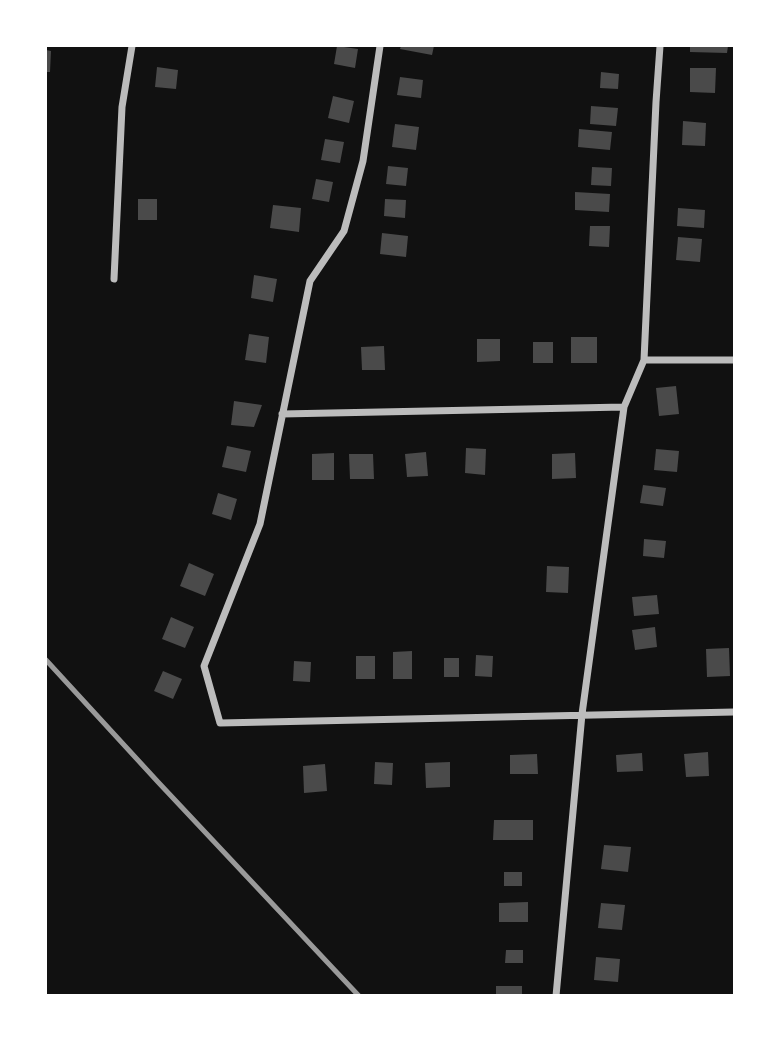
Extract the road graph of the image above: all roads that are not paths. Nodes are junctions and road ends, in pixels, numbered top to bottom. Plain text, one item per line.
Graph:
1 (132, 46) edge
2 (380, 46) edge
3 (660, 46) edge
4 (114, 279) dead end
5 (644, 360) junction
6 (734, 360) edge
7 (624, 407) junction
8 (282, 414) junction
9 (734, 712) edge
10 (582, 715) junction
11 (556, 996) edge

1 - 4 street
2 - 8 street
3 - 5 street
5 - 6 street
5 - 7 street
7 - 8 street
7 - 10 street
8 - 10 street
9 - 10 street
10 - 11 street

